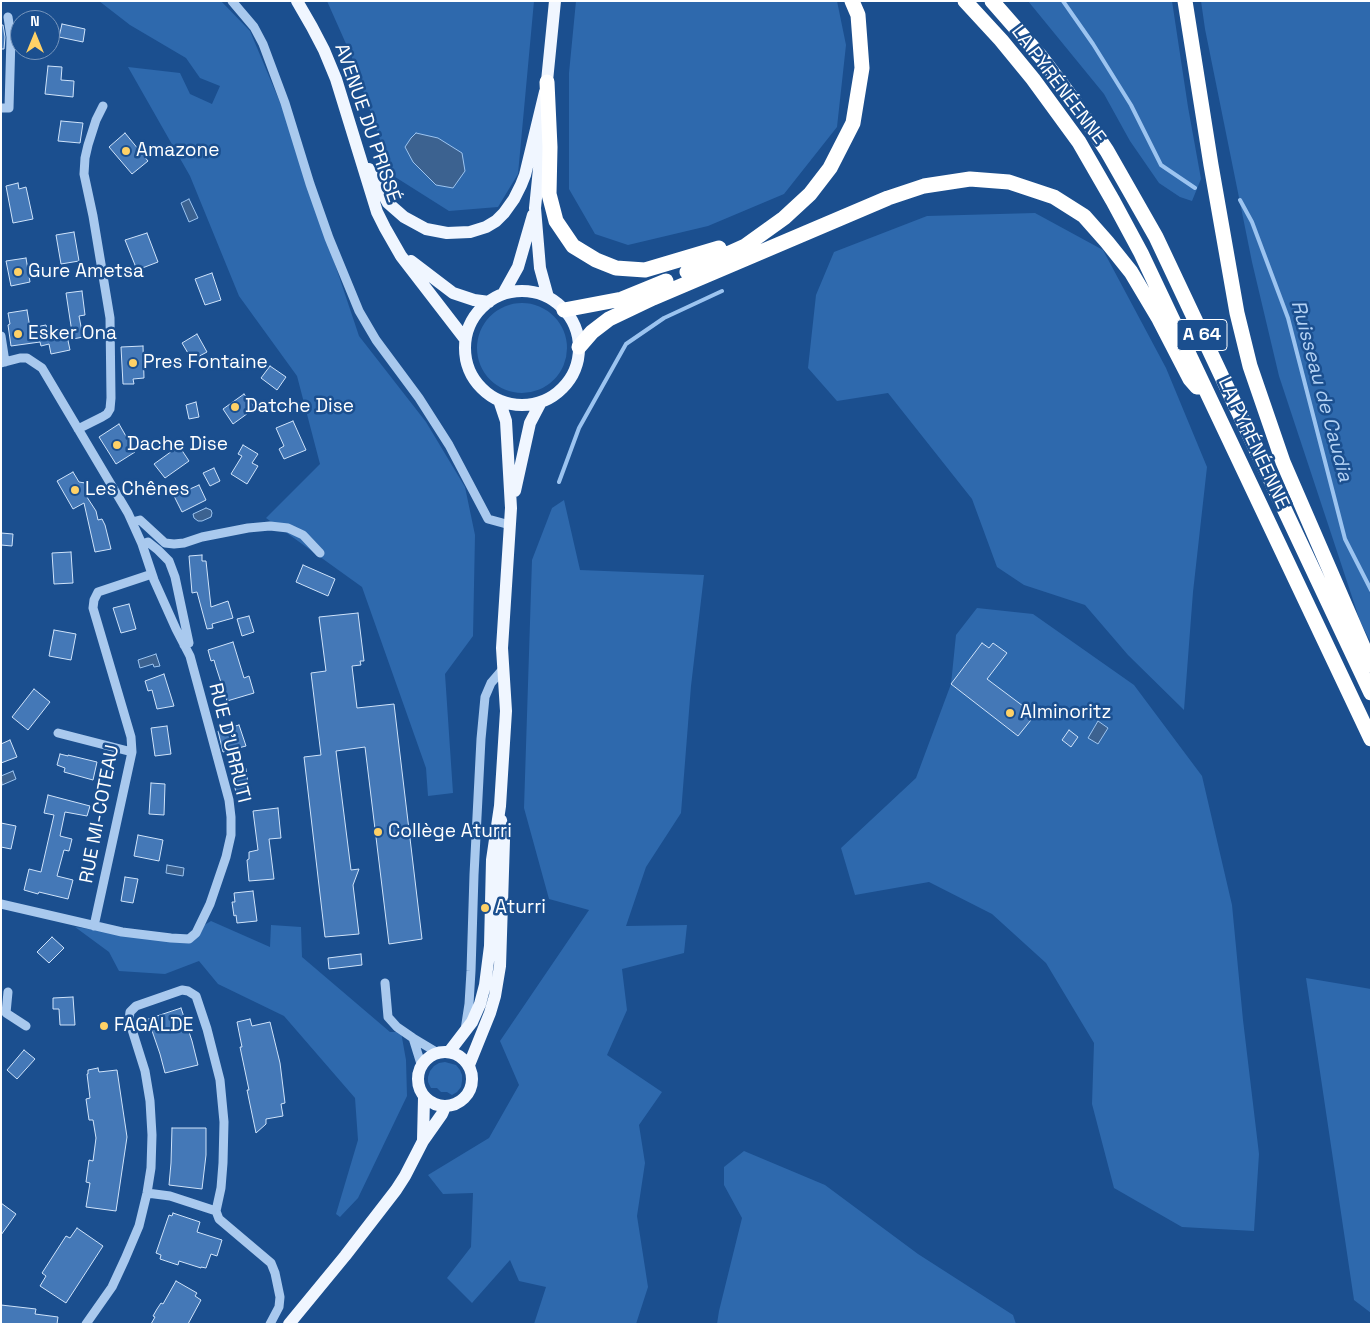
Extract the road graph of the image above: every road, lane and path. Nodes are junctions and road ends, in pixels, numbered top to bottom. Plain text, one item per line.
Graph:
1 (232, 1) edge
2 (297, 1) edge
3 (852, 1) edge
4 (965, 1) edge
5 (992, 1) edge
6 (1185, 1) edge
7 (555, 8) edge
8 (8, 17) dead end
9 (547, 82) junction
10 (103, 106) dead end
11 (1, 108) edge
12 (358, 150) junction
13 (535, 208) junction
14 (784, 218) junction
15 (402, 256) junction
16 (503, 294) junction
17 (548, 297) junction
18 (489, 302) junction
19 (564, 310) junction
20 (1, 336) edge
21 (465, 339) junction
22 (579, 347) junction
23 (3, 362) edge
24 (499, 400) junction
25 (541, 402) junction
26 (1215, 407) junction
27 (78, 429) junction
28 (511, 508) junction
29 (132, 522) junction
30 (510, 525) junction
31 (142, 544) junction
32 (174, 544) junction
33 (320, 553) dead end
34 (169, 561) junction
35 (152, 574) junction
36 (184, 645) junction
37 (1371, 665) edge
38 (503, 669) junction
39 (1371, 694) edge
40 (58, 733) dead end
41 (1371, 739) edge
42 (132, 752) junction
43 (500, 806) junction
44 (1, 904) edge
45 (94, 926) junction
46 (385, 983) dead end
47 (6, 996) edge
48 (4, 1014) edge
49 (26, 1026) dead end
50 (464, 1032) junction
51 (413, 1038) junction
52 (443, 1052) junction
53 (421, 1064) junction
54 (469, 1065) junction
55 (424, 1098) junction
56 (445, 1107) junction
57 (423, 1141) junction
58 (147, 1193) junction
59 (216, 1211) junction
60 (86, 1324) edge
61 (270, 1324) edge
62 (289, 1324) edge

1 - 30 street
2 - 12 main road, AVENUE DU PRISSÉ
3 - 14 highway
4 - 26 highway, LA PYRÉNÉENNE / A 64
5 - 39 highway, LA PYRÉNÉENNE / A 64
6 - 37 highway
7 - 9 main road
8 - 11 street
9 - 12 main road
9 - 13 main road
9 - 14 highway
10 - 27 street
12 - 15 main road, AVENUE DU PRISSÉ
13 - 16 main road
13 - 17 main road
14 - 19 highway
15 - 18 main road, AVENUE DU PRISSÉ
15 - 21 main road, AVENUE DU PRISSÉ
16 - 17 main road
16 - 18 main road
17 - 19 main road
18 - 21 main road
19 - 22 main road
20 - 23 street
21 - 24 main road
22 - 25 main road
22 - 26 highway
23 - 27 street, RUE D'URRUTI
24 - 25 main road
24 - 28 main road
25 - 28 main road
26 - 41 highway, LA PYRÉNÉENNE / A 64
27 - 29 street, RUE D'URRUTI
28 - 30 main road
29 - 31 street, RUE D'URRUTI
29 - 32 street
30 - 38 main road
31 - 34 street
31 - 35 street, RUE D'URRUTI
32 - 33 street
32 - 34 street
34 - 36 street
35 - 36 street, RUE D'URRUTI
35 - 42 street, RUE MI-COTEAU
36 - 45 street, RUE D'URRUTI
38 - 43 main road
38 - 50 street
40 - 42 street
42 - 45 street, RUE MI-COTEAU
43 - 50 main road
43 - 54 main road
44 - 45 street, RUE D'URRUTI
46 - 51 street
47 - 48 street
48 - 49 street
50 - 52 main road
51 - 52 street
51 - 53 street
52 - 53 main road
52 - 54 main road
53 - 55 main road
54 - 56 main road
55 - 56 main road
55 - 57 main road
56 - 57 main road
57 - 62 main road
58 - 59 street
58 - 59 street
58 - 60 street
59 - 61 street

